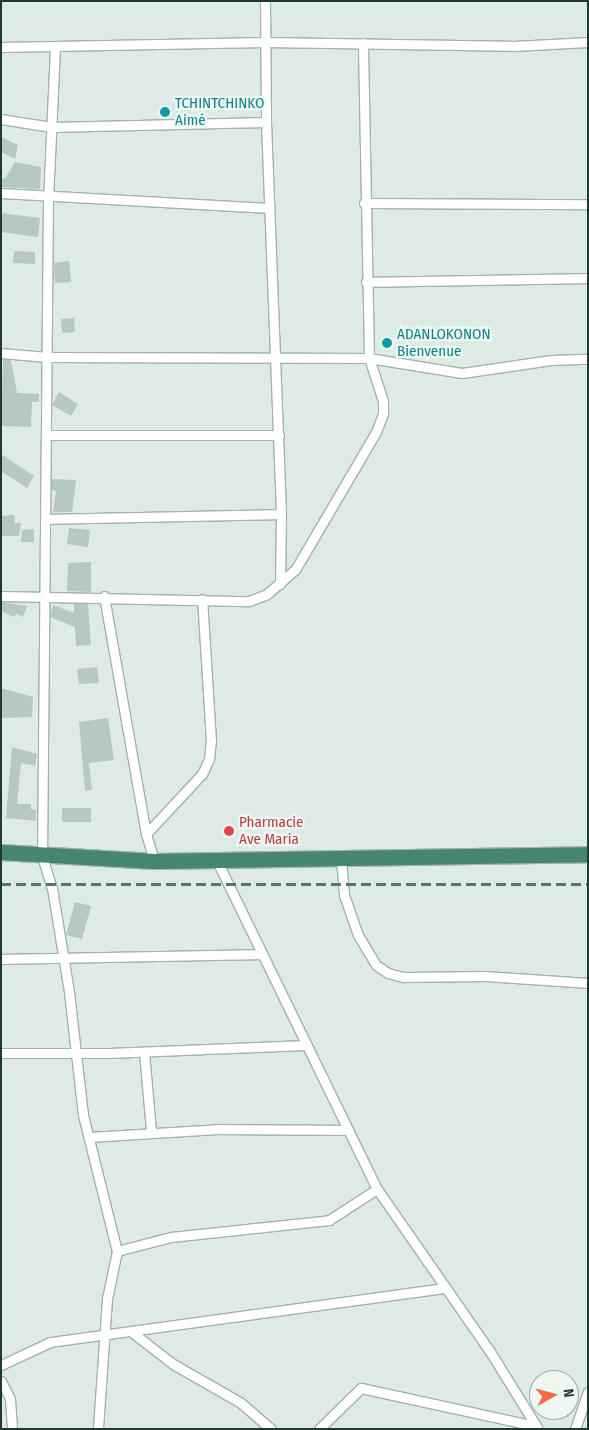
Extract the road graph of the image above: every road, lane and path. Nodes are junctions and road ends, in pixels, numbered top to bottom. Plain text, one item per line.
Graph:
1 (265, 1) edge
2 (265, 42) junction
3 (588, 42) edge
4 (363, 44) junction
5 (1, 47) edge
6 (55, 47) junction
7 (1, 119) edge
8 (266, 122) junction
9 (51, 127) junction
10 (1, 194) edge
11 (48, 199) junction
12 (364, 203) junction
13 (588, 204) edge
14 (270, 208) junction
15 (588, 278) edge
16 (366, 282) junction
17 (1, 353) edge
18 (277, 356) junction
19 (47, 357) junction
20 (368, 358) junction
21 (588, 359) edge
22 (48, 435) junction
23 (278, 435) junction
24 (281, 514) junction
25 (46, 519) junction
26 (280, 584) junction
27 (1, 596) edge
28 (45, 596) junction
29 (104, 596) junction
30 (202, 599) junction
31 (146, 834) junction
32 (1, 852) edge
33 (588, 854) edge
34 (42, 856) junction
35 (341, 860) junction
36 (154, 861) junction
37 (217, 861) junction
38 (261, 954) junction
39 (62, 958) junction
40 (1, 959) edge
41 (588, 983) edge
42 (306, 1045) junction
43 (144, 1052) junction
44 (1, 1053) edge
45 (75, 1054) junction
46 (348, 1130) junction
47 (152, 1131) junction
48 (88, 1137) junction
49 (377, 1189) junction
50 (117, 1250) junction
51 (445, 1288) junction
52 (133, 1333) junction
53 (106, 1337) junction
54 (1, 1365) edge
55 (1, 1381) edge
56 (588, 1392) edge
57 (12, 1426) dead end
58 (537, 1428) edge
59 (98, 1429) edge
60 (271, 1429) edge
61 (319, 1429) edge
62 (575, 1429) edge

1 - 2 street
2 - 4 street
2 - 6 street
2 - 8 street
3 - 4 street
4 - 12 street
5 - 6 street
6 - 9 street
7 - 9 street
8 - 9 street
8 - 14 street
9 - 11 street
10 - 11 street
11 - 14 street
11 - 19 street
12 - 13 street
12 - 16 street
14 - 18 street
15 - 16 street
16 - 20 street
17 - 19 street
18 - 19 street
18 - 20 street
18 - 23 street
19 - 22 street
20 - 21 street
20 - 26 street
22 - 23 street
22 - 25 street
23 - 24 street
24 - 25 street
24 - 26 street
25 - 28 street
26 - 30 street
27 - 28 street
28 - 29 street
28 - 34 street
29 - 30 street
29 - 31 street
30 - 31 street
31 - 36 street
32 - 34 highway
33 - 35 highway
34 - 36 highway
34 - 39 street
35 - 37 highway
35 - 41 street
36 - 37 highway
37 - 38 street
38 - 39 street
38 - 42 street
39 - 40 street
39 - 45 street
42 - 43 street
42 - 46 street
43 - 45 street
43 - 47 street
44 - 45 street
45 - 48 street
46 - 47 street
46 - 49 street
47 - 48 street
48 - 50 street
49 - 50 street
49 - 51 street
50 - 53 street
51 - 52 street
51 - 58 street
52 - 53 street
52 - 60 street
53 - 54 street
53 - 59 street
55 - 57 street
56 - 62 street
58 - 61 street

